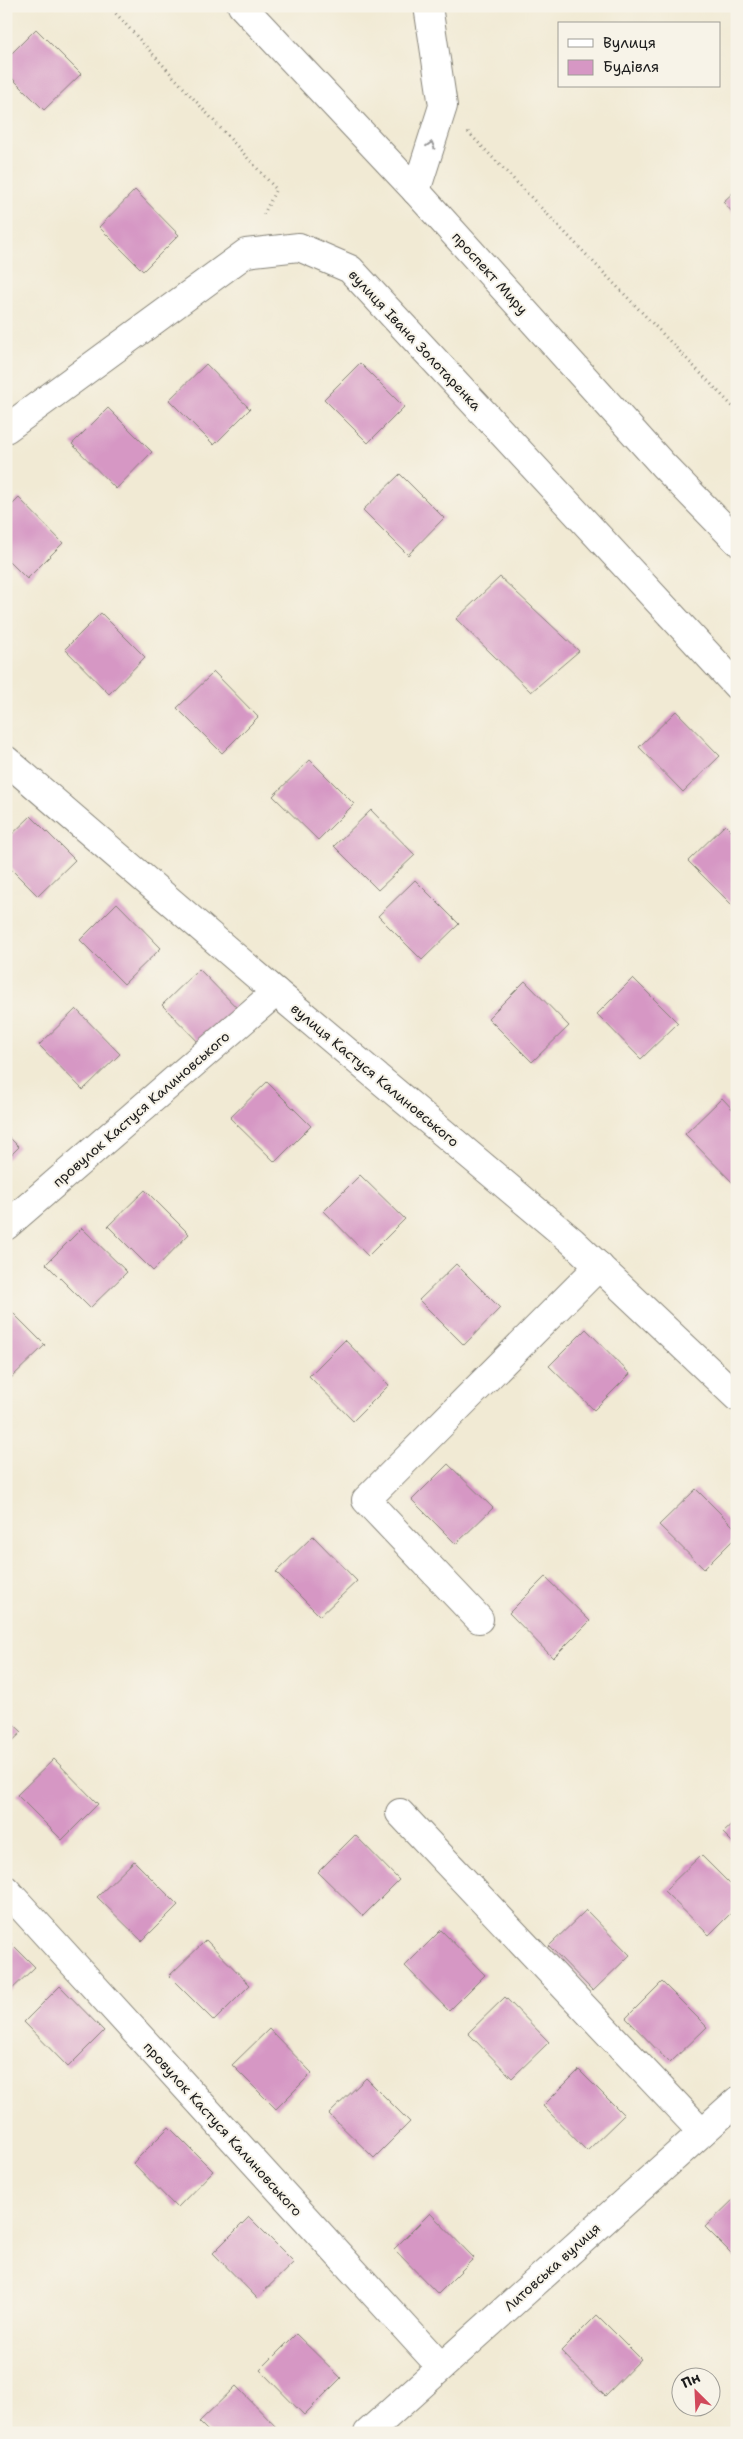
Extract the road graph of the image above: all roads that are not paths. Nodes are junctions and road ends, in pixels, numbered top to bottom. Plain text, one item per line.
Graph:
1 (242, 6) edge
2 (428, 6) edge
3 (416, 191) junction
4 (6, 429) edge
5 (737, 541) edge
6 (737, 686) edge
7 (6, 760) edge
8 (276, 992) junction
9 (6, 1226) edge
10 (599, 1266) junction
11 (737, 1397) edge
12 (479, 1620) dead end
13 (400, 1813) dead end
14 (6, 1890) edge
15 (737, 2101) edge
16 (702, 2132) junction
17 (441, 2367) junction
18 (368, 2433) edge

1 - 3 street, проспект Миру
3 -> 2 street
3 - 5 street, проспект Миру
4 - 6 street, вулиця Івана Золотаренка
7 - 8 street, вулиця Кастуся Калиновського
8 - 9 street, провулок Кастуся Калиновського
8 - 10 street, вулиця Кастуся Калиновського
10 - 11 street, вулиця Кастуся Калиновського
10 - 12 street
13 - 16 street
14 - 17 street, провулок Кастуся Калиновського
15 - 16 street, Литовська вулиця
16 - 17 street, Литовська вулиця
17 - 18 street, Литовська вулиця

